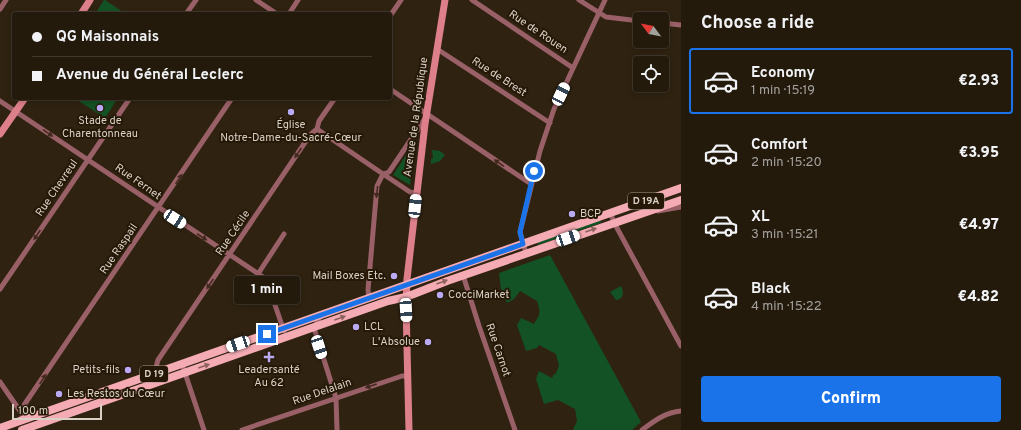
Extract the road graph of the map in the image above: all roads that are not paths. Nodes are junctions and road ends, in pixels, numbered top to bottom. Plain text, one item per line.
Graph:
1 (6, 0) edge
2 (90, 0) edge
3 (196, 0) edge
4 (256, 0) edge
5 (298, 0) edge
6 (401, 0) edge
7 (445, 0) edge
8 (472, 0) edge
9 (579, 0) edge
10 (605, 0) edge
11 (0, 9) edge
12 (82, 12) edge
13 (187, 12) edge
14 (274, 12) edge
15 (289, 12) edge
16 (392, 13) edge
17 (599, 13) junction
18 (633, 20) edge
19 (669, 24) edge
20 (681, 26) edge
21 (437, 49) junction
22 (573, 68) junction
23 (392, 90) edge
24 (23, 100) edge
25 (129, 100) edge
26 (231, 100) edge
27 (334, 100) edge
28 (0, 101) edge
29 (16, 111) junction
30 (426, 113) junction
31 (550, 123) junction
32 (317, 129) junction
33 (0, 134) edge
34 (88, 160) junction
35 (383, 174) junction
36 (532, 183) junction
37 (681, 188) edge
38 (416, 193) junction
39 (681, 200) edge
40 (681, 207) edge
41 (159, 208) junction
42 (610, 213) junction
43 (642, 213) junction
44 (615, 222) junction
45 (284, 234) dead end
46 (523, 244) junction
47 (526, 253) junction
48 (230, 255) junction
49 (466, 264) junction
50 (258, 274) junction
51 (463, 275) junction
52 (406, 284) junction
53 (0, 289) edge
54 (406, 297) junction
55 (369, 298) junction
56 (320, 316) junction
57 (283, 328) junction
58 (314, 328) junction
59 (286, 338) junction
60 (681, 346) edge
61 (182, 364) junction
62 (156, 373) junction
63 (184, 373) junction
64 (408, 376) junction
65 (0, 382) edge
66 (159, 382) junction
67 (336, 398) junction
68 (20, 411) junction
69 (681, 411) edge
70 (24, 420) junction
71 (0, 428) edge
72 (27, 429) edge
73 (204, 430) edge
74 (242, 430) edge
75 (336, 430) edge
76 (409, 430) edge
77 (515, 430) edge
78 (642, 430) edge

1 - 11 street
2 - 12 main road
3 - 13 street
4 - 14 street
5 - 15 street
6 - 16 street
7 - 21 main road, Avenue de la République
8 - 22 street, Rue de Rouen
9 - 17 street
10 - 17 street
17 - 18 street
17 - 22 street
19 - 20 street
21 - 30 main road, Avenue de la République
21 - 31 street, Rue de Brest
22 - 31 street
23 - 30 street
24 - 29 main road
25 - 34 street, Rue Chevreul
41 -> 26 street, Rue Raspail
27 - 32 street, Rue Cécile
28 - 29 street, Rue Fernet
29 - 33 main road
29 -> 34 street, Rue Fernet
30 - 35 street
36 -> 30 street
30 - 38 main road, Avenue de la République
31 - 36 street
32 - 35 street
32 -> 48 street, Rue Cécile
34 - 41 street, Rue Fernet
34 -> 53 street, Rue Chevreul
35 - 38 street
35 -> 55 street
36 - 46 street
37 - 42 main road, D 19A
38 - 52 main road, Avenue de la République
39 - 43 main road
40 - 43 street
41 -> 48 street, Rue Fernet
68 -> 41 street, Rue Raspail
42 - 44 street
42 - 46 main road, D 19
43 - 44 main road, D 19
47 -> 44 main road, D 19
44 - 60 street
45 - 50 street
46 - 47 street
46 - 49 main road, D 19
47 - 51 main road, D 19
48 - 50 street, Rue Fernet
48 -> 62 street, Rue Cécile
49 - 51 main road
49 - 52 main road, D 19
50 - 57 street, Rue Fernet
54 -> 51 main road, D 19
51 - 77 street, Rue Carnot
52 - 54 main road, Avenue de la République
52 - 55 main road, D 19
58 -> 54 main road, D 19
54 - 64 main road, Avenue de la République
55 - 56 main road, D 19
56 - 57 main road, D 19
56 - 58 street
57 - 59 street, Rue Fernet
57 - 61 main road, D 19
58 - 59 main road, D 19
58 - 67 street
63 -> 59 main road, D 19
61 - 62 main road, D 19
61 - 63 street
62 - 66 street
62 - 70 main road, D 19
63 - 66 main road, D 19
63 - 73 street
64 -> 67 street, Rue Delalain
64 - 76 main road, Avenue de la République
65 - 68 street
66 - 72 main road, D 19
67 - 74 street, Rue Delalain
67 - 75 street
68 - 70 street
69 - 78 street
70 - 71 main road, D 19
70 - 72 main road

